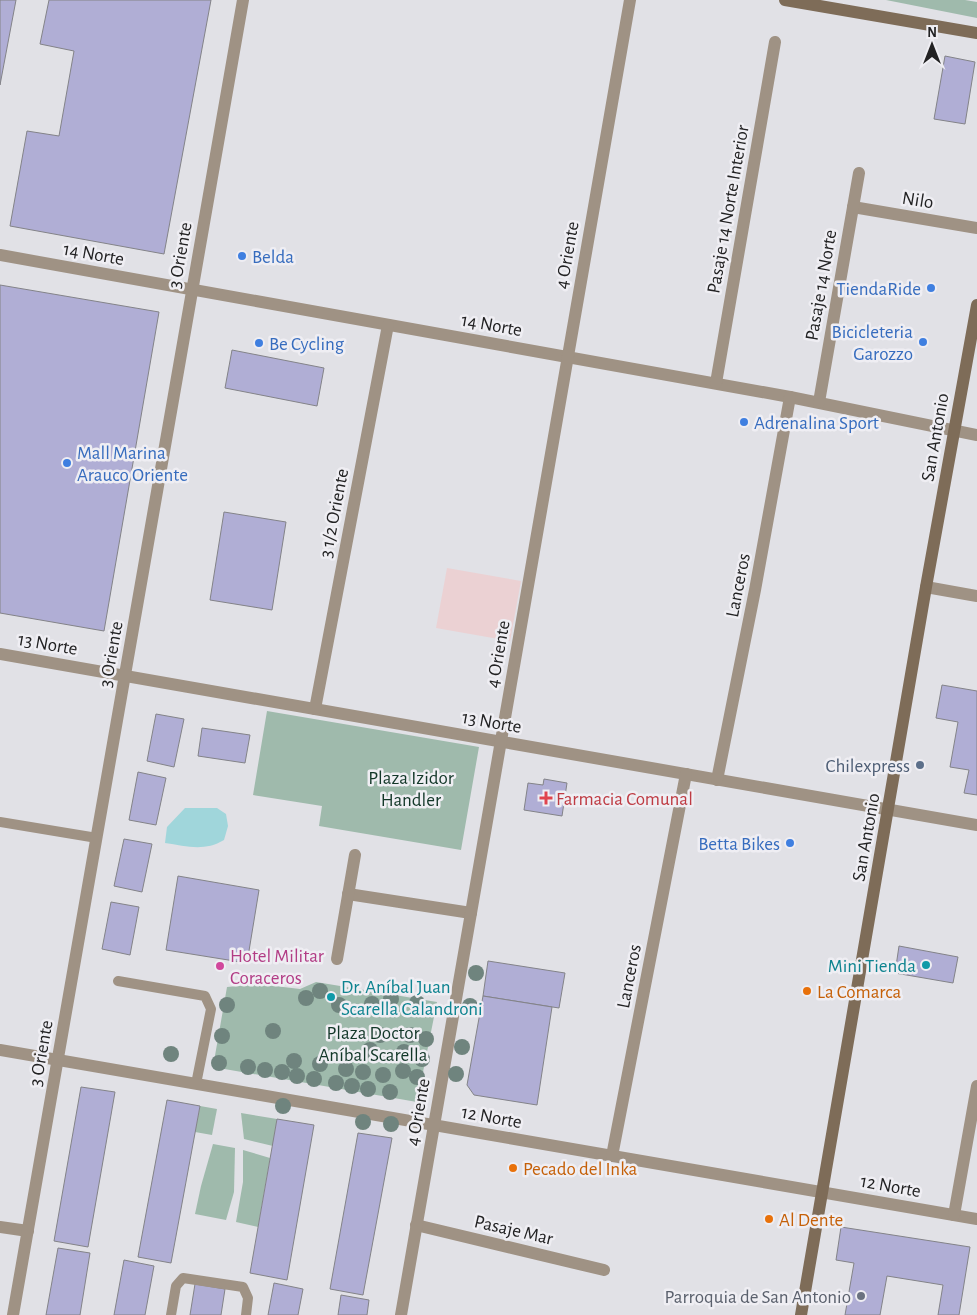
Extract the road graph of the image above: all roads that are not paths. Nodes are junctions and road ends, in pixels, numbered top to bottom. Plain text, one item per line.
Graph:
1 (243, 0) edge
2 (630, 0) edge
3 (785, 0) edge
4 (815, 3) edge
5 (977, 33) edge
6 (775, 42) dead end
7 (859, 173) dead end
8 (853, 207) junction
9 (977, 228) edge
10 (0, 255) edge
11 (192, 290) junction
12 (977, 305) edge
13 (388, 325) junction
14 (568, 356) junction
15 (716, 383) junction
16 (790, 397) junction
17 (819, 402) junction
18 (954, 431) junction
19 (977, 435) edge
20 (926, 588) junction
21 (977, 596) edge
22 (0, 654) edge
23 (125, 676) junction
24 (315, 709) junction
25 (501, 742) junction
26 (686, 774) junction
27 (717, 780) junction
28 (889, 810) junction
29 (0, 822) edge
30 (977, 825) edge
31 (97, 838) junction
32 (355, 855) dead end
33 (348, 894) junction
34 (471, 913) junction
35 (338, 959) dead end
36 (118, 981) dead end
37 (0, 1050) edge
38 (58, 1060) junction
39 (196, 1084) junction
40 (977, 1086) edge
41 (434, 1125) junction
42 (612, 1156) junction
43 (822, 1193) junction
44 (954, 1215) junction
45 (977, 1219) edge
46 (416, 1225) junction
47 (0, 1227) edge
48 (28, 1231) junction
49 (604, 1270) dead end
50 (13, 1315) edge
51 (171, 1315) edge
52 (246, 1315) edge
53 (401, 1315) edge
54 (801, 1315) edge

1 - 11 street, 3 Oriente
2 - 14 street, 4 Oriente
3 - 4 main road
4 - 5 main road
6 - 15 street, Pasaje 14 Norte Interior
7 - 8 street, Pasaje 14 Norte
8 - 9 street, Nilo
8 - 17 street, Pasaje 14 Norte
10 - 11 street, 14 Norte
11 - 13 street, 14 Norte
11 - 23 street, 3 Oriente
12 - 18 main road, San Antonio
13 - 14 street, 14 Norte
13 - 24 street, 3 1/2 Oriente
14 - 15 street, 14 Norte
14 - 25 street, 4 Oriente
15 - 16 street, 14 Norte
16 - 17 street, 14 Norte
16 - 27 street, Lanceros
17 - 18 street, 14 Norte
18 - 19 street, 14 Norte
18 - 20 main road, San Antonio
20 - 21 street
20 - 28 main road, San Antonio
22 - 23 street, 13 Norte
23 - 24 street, 13 Norte
23 - 31 street, 3 Oriente
24 - 25 street, 13 Norte
25 - 26 street, 13 Norte
25 - 34 street, 4 Oriente
26 - 27 street, 13 Norte
26 - 42 street, Lanceros
27 - 28 street, 13 Norte
28 - 30 street, 13 Norte
28 - 43 main road, San Antonio
29 - 31 lane
31 - 38 street, 3 Oriente
32 - 33 street
33 - 34 street
33 - 35 street
34 - 41 street, 4 Oriente
36 - 39 lane
37 - 38 street, 12 Norte
38 - 39 street, 12 Norte
38 - 48 street, 3 Oriente
39 - 41 street, 12 Norte
40 - 44 street
41 - 42 street, 12 Norte
41 - 46 street, 4 Oriente
42 - 43 street, 12 Norte
43 - 44 street, 12 Norte
43 - 54 main road, San Antonio
44 - 45 street, 12 Norte
46 - 49 street, Pasaje Mar
46 - 53 street, 4 Oriente
47 - 48 street
48 - 50 street, 3 Oriente
51 - 52 lane

